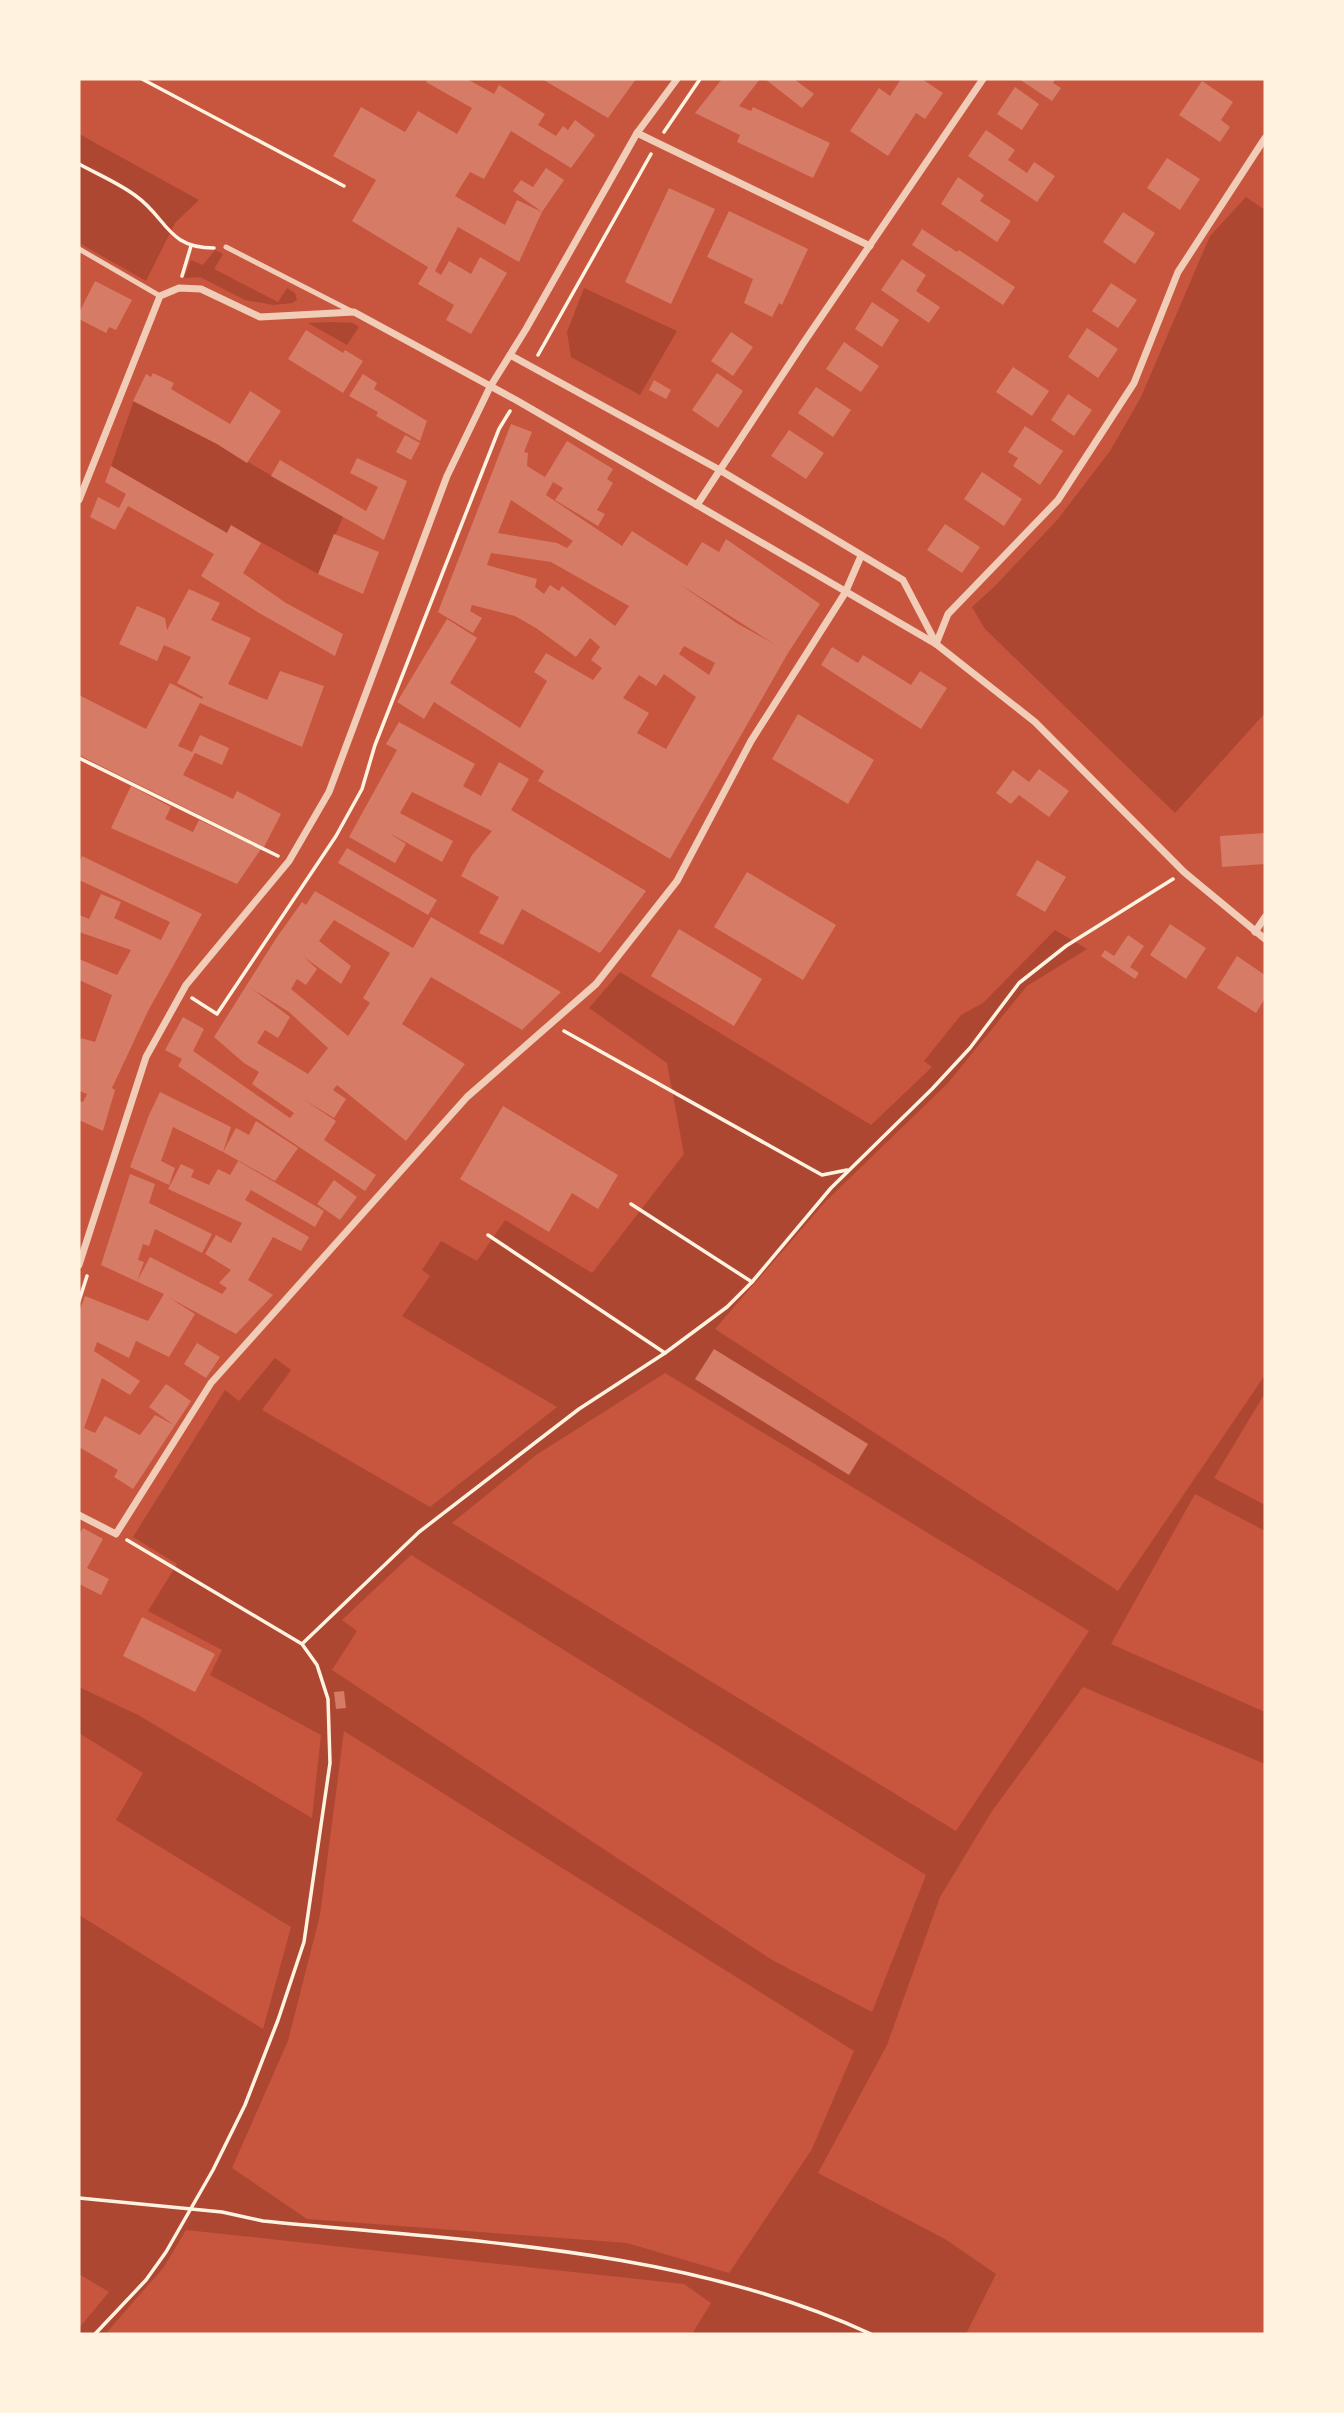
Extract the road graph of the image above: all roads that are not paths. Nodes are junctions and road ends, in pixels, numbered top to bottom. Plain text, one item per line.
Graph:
1 (677, 79) edge
2 (983, 79) edge
3 (637, 133) junction
4 (1265, 138) edge
5 (1265, 151) edge
6 (1254, 154) junction
7 (870, 246) junction
8 (226, 247) road end
9 (79, 249) edge
10 (160, 296) junction
11 (354, 312) junction
12 (510, 355) junction
13 (490, 387) junction
14 (718, 469) junction
15 (79, 500) edge
16 (697, 505) junction
17 (861, 556) junction
18 (845, 593) junction
19 (936, 644) junction
20 (1265, 917) edge
21 (1255, 932) junction
22 (1265, 939) edge
23 (79, 1265) edge
24 (79, 1515) edge

1 - 3 street
2 - 7 street
3 - 7 street
3 - 12 street
4 - 6 street
5 - 6 street
6 - 19 street
7 - 14 street
8 - 11 lane
9 - 10 lane
10 - 11 street
10 - 15 street
11 - 13 street
12 - 13 street
12 - 14 street
13 - 16 street
13 - 23 street
14 - 16 street
14 - 17 street
16 - 18 street
17 - 18 street
17 - 19 street
18 - 19 street
18 - 24 street
19 - 21 street
20 - 21 street
21 - 22 street

